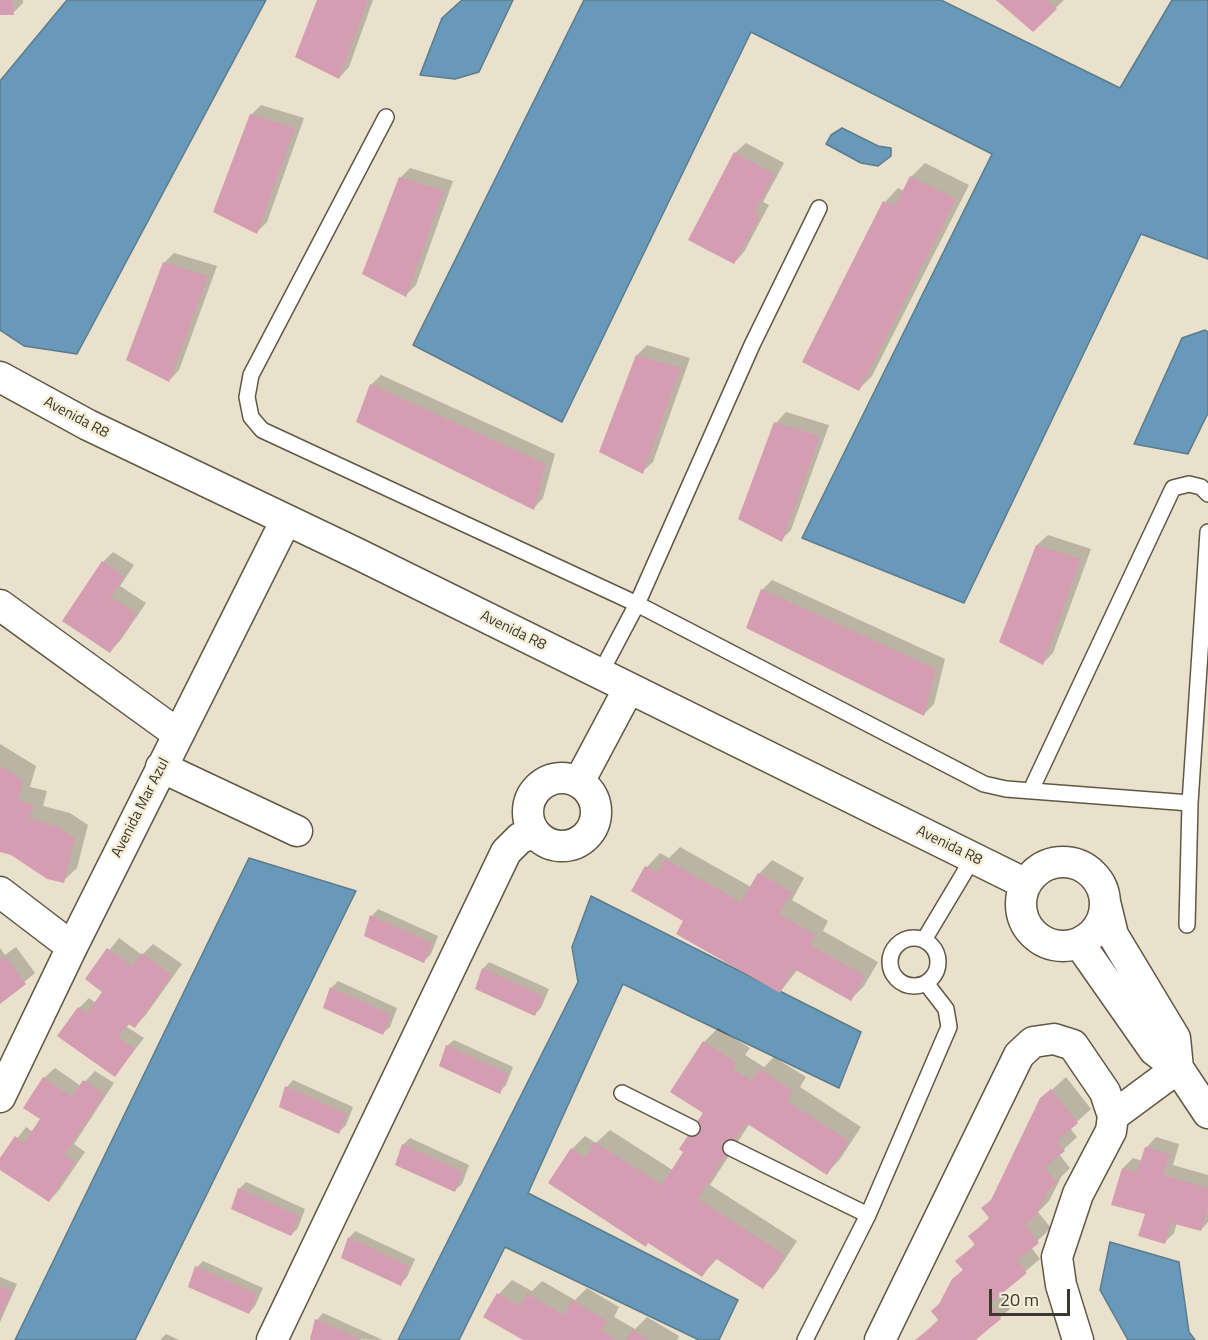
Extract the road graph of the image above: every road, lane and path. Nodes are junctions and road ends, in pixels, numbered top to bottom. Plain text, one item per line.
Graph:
1 (386, 117) dead end
2 (819, 208) dead end
3 (0, 377) edge
4 (1208, 494) edge
5 (286, 520) junction
6 (1208, 532) edge
7 (637, 604) junction
8 (0, 605) edge
9 (600, 674) junction
10 (629, 688) junction
11 (178, 734) junction
12 (161, 767) junction
13 (579, 782) junction
14 (1031, 790) junction
15 (1190, 803) junction
16 (297, 831) dead end
17 (535, 833) junction
18 (973, 858) junction
19 (1026, 884) junction
20 (0, 892) edge
21 (1105, 902) junction
22 (1187, 925) dead end
23 (924, 940) junction
24 (1079, 943) junction
25 (72, 947) junction
26 (926, 983) junction
27 (1178, 1068) junction
28 (622, 1093) dead end
29 (0, 1097) edge
30 (1208, 1113) edge
31 (1113, 1116) junction
32 (692, 1128) dead end
33 (731, 1148) dead end
34 (868, 1215) junction
35 (272, 1340) edge
36 (805, 1340) edge
37 (880, 1340) edge
38 (1078, 1340) edge

1 - 7 lane
2 - 7 lane
3 - 5 street, Avenida R8
4 - 14 lane
5 - 9 street, Avenida R8
5 - 11 street, Avenida Mar Azul
6 - 15 lane
7 - 9 lane
7 - 14 lane
8 - 11 street
9 - 10 street, Avenida R8
10 - 13 street
10 - 18 street, Avenida R8
11 - 12 street, Avenida Mar Azul
12 - 16 street
12 - 25 street, Avenida Mar Azul
13 - 17 street
13 - 17 street
14 - 15 lane
15 - 22 lane
17 - 35 street
18 - 19 street, Avenida R8
18 - 23 lane
19 - 21 street
19 - 24 street
20 - 25 street
21 - 24 street
21 - 27 street
23 - 26 lane
23 - 26 lane
24 - 27 street
25 - 29 street, Avenida Mar Azul
26 - 34 lane
27 - 30 street
27 - 31 street
28 - 32 lane
31 - 37 street
31 - 38 street
33 - 34 lane
34 - 36 lane

